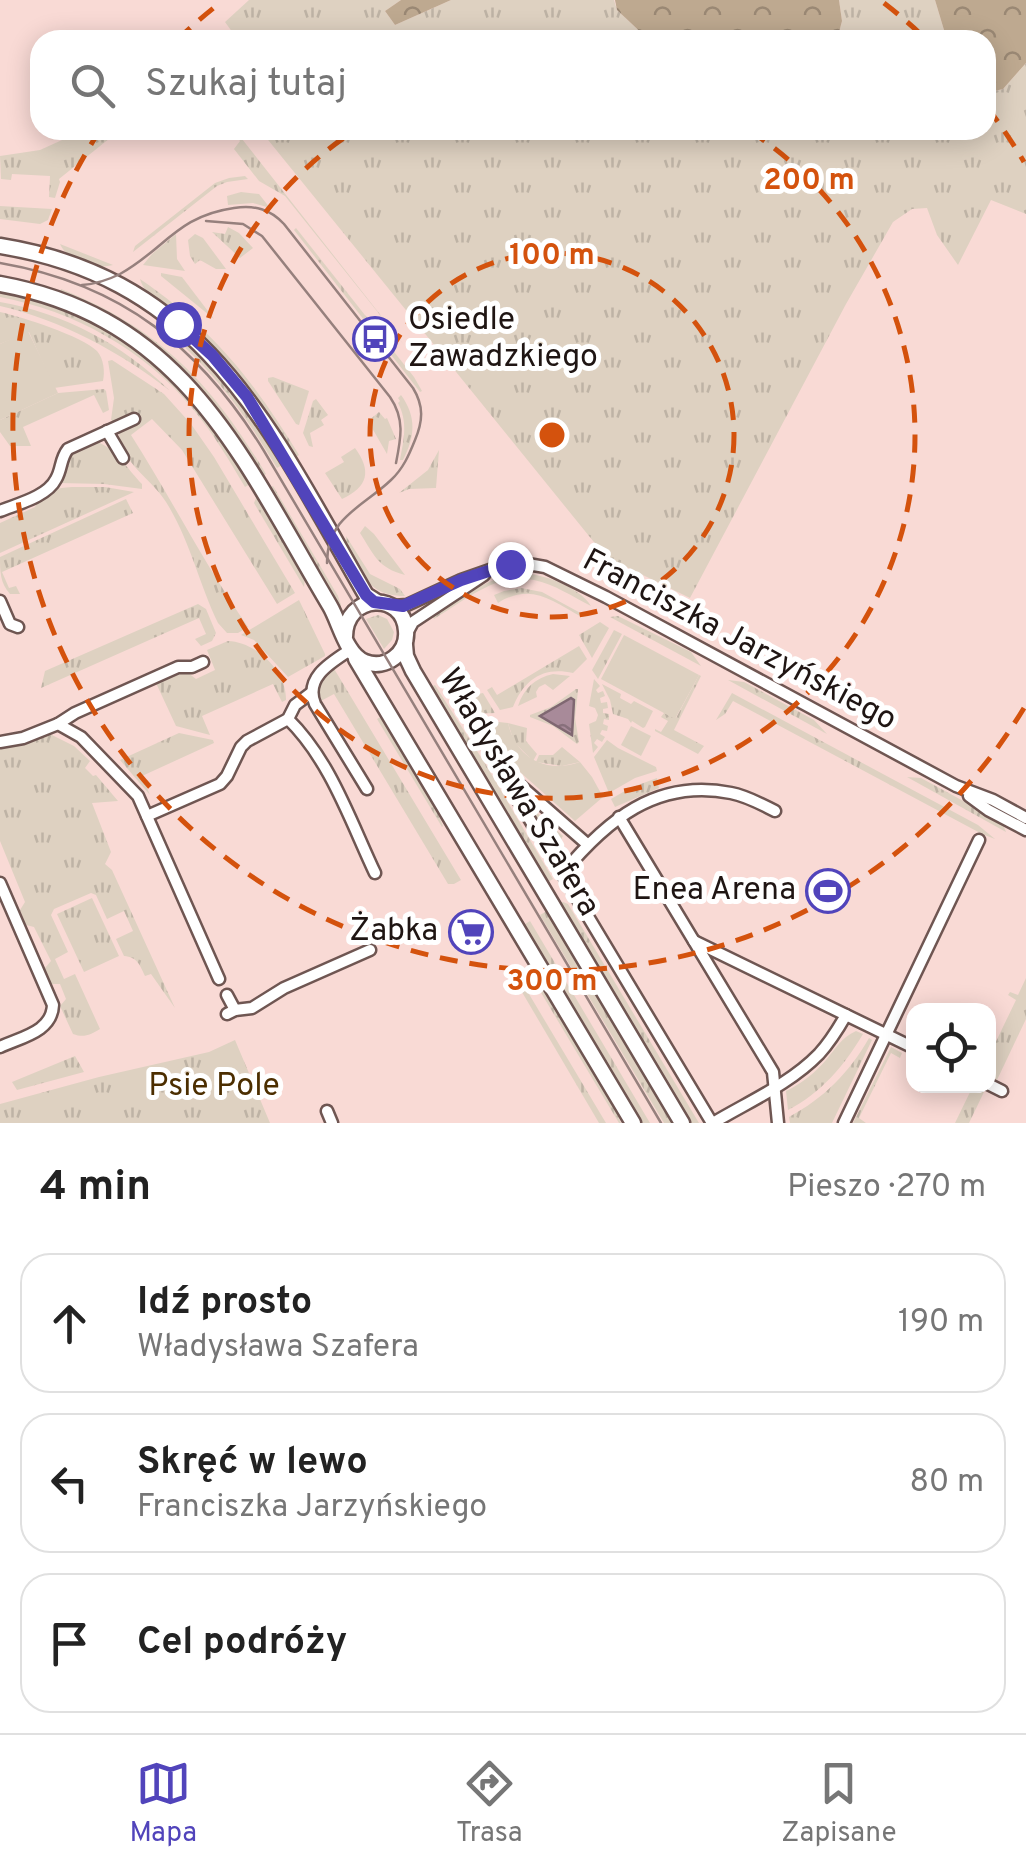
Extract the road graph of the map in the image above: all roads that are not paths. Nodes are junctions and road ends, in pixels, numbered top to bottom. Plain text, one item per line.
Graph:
1 (0, 246) edge
2 (0, 284) edge
3 (134, 419) dead end
4 (107, 431) junction
5 (123, 458) dead end
6 (0, 511) edge
7 (493, 568) junction
8 (0, 601) edge
9 (382, 603) junction
10 (18, 627) dead end
11 (406, 640) junction
12 (349, 647) junction
13 (202, 662) dead end
14 (311, 693) junction
15 (288, 719) junction
16 (58, 724) junction
17 (0, 742) edge
18 (956, 786) junction
19 (367, 789) dead end
20 (775, 811) dead end
21 (146, 816) junction
22 (619, 817) junction
23 (1026, 818) edge
24 (1026, 830) edge
25 (980, 840) dead end
26 (587, 844) junction
27 (375, 872) dead end
28 (562, 874) junction
29 (0, 882) edge
30 (694, 940) junction
31 (370, 950) dead end
32 (220, 978) dead end
33 (227, 995) dead end
34 (846, 1015) junction
35 (886, 1034) junction
36 (906, 1044) edge
37 (0, 1046) edge
38 (774, 1086) junction
39 (996, 1088) edge
40 (1002, 1091) dead end
41 (633, 1123) edge
42 (682, 1123) edge
43 (712, 1123) edge
44 (778, 1123) edge
45 (844, 1123) edge

1 - 9 main road
2 - 12 main road
3 - 4 street
4 - 5 street
4 - 6 street
7 - 9 street, Franciszka Jarzyńskiego
7 - 11 street
7 - 18 street, Franciszka Jarzyńskiego
8 - 10 street
9 - 11 main road
9 - 12 main road
11 - 12 main road
11 - 42 main road, Władysława Szafera
12 - 14 street
12 - 41 main road
13 - 16 street
14 - 15 street
14 - 19 street
15 - 21 street
15 - 27 street
16 - 17 street
16 - 21 street
18 - 23 street, Franciszka Jarzyńskiego
18 - 24 street, Franciszka Jarzyńskiego
20 - 22 street
21 - 32 street
22 - 26 street
22 - 30 street
25 - 35 street
26 - 28 street
26 - 28 street
28 - 43 street
29 - 37 street
30 - 34 street
30 - 38 street
31 - 33 street
34 - 35 street
34 - 38 street
35 - 36 street
35 - 45 street
38 - 43 street
38 - 44 street
39 - 40 street

